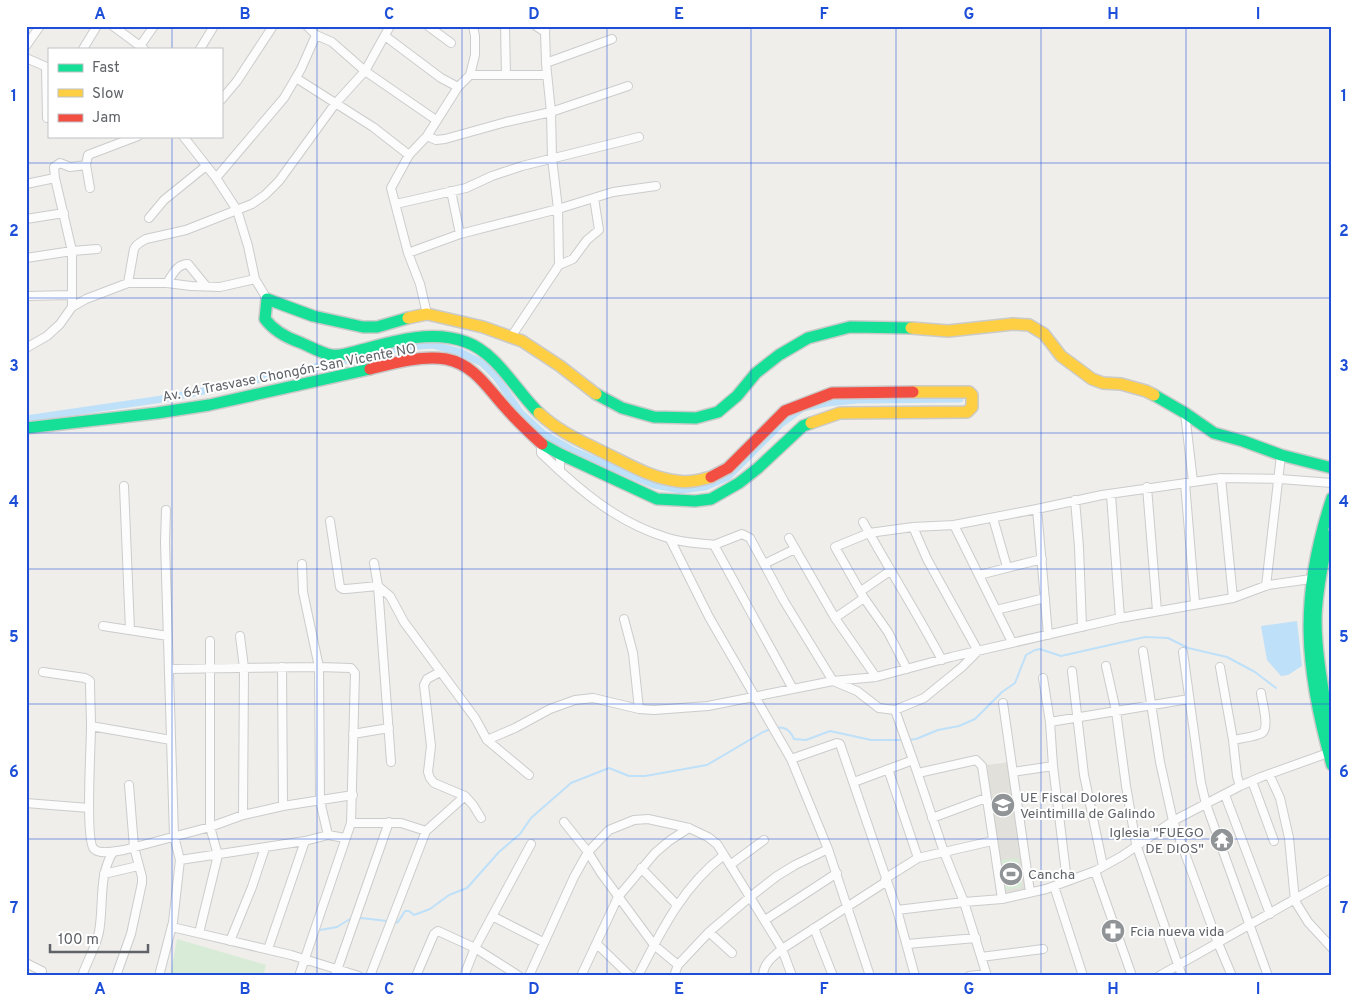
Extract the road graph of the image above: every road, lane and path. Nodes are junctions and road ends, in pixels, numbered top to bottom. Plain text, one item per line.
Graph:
1 (40, 26) edge
2 (97, 26) edge
3 (113, 26) edge
4 (154, 26) edge
5 (214, 26) edge
6 (273, 26) edge
7 (307, 26) edge
8 (390, 26) edge
9 (428, 26) edge
10 (473, 26) edge
11 (506, 26) edge
12 (536, 26) edge
13 (546, 29) edge
14 (316, 35) junction
15 (385, 36) junction
16 (612, 39) dead end
17 (452, 43) dead end
18 (26, 46) edge
19 (142, 47) edge
20 (84, 48) edge
21 (201, 48) edge
22 (26, 58) edge
23 (546, 63) junction
24 (47, 67) edge
25 (365, 71) junction
26 (470, 74) junction
27 (506, 75) junction
28 (547, 75) junction
29 (296, 78) junction
30 (628, 86) dead end
31 (458, 87) junction
32 (222, 99) edge
33 (335, 104) junction
34 (551, 112) junction
35 (47, 118) dead end
36 (436, 120) junction
37 (428, 136) junction
38 (639, 137) dead end
39 (133, 138) edge
40 (187, 138) edge
41 (409, 155) junction
42 (552, 158) junction
43 (86, 165) junction
44 (206, 166) junction
45 (55, 178) junction
46 (216, 178) junction
47 (26, 184) edge
48 (656, 186) dead end
49 (90, 188) dead end
50 (451, 192) junction
51 (594, 198) junction
52 (396, 204) junction
53 (558, 209) junction
54 (237, 210) junction
55 (64, 213) junction
56 (149, 218) dead end
57 (26, 220) edge
58 (460, 234) junction
59 (98, 249) dead end
60 (72, 251) junction
61 (408, 252) junction
62 (26, 258) edge
63 (559, 265) junction
64 (255, 279) junction
65 (128, 283) junction
66 (167, 283) junction
67 (206, 286) junction
68 (71, 295) junction
69 (26, 296) edge
70 (267, 299) junction
71 (72, 307) junction
72 (427, 314) junction
73 (511, 337) junction
74 (26, 348) edge
75 (1185, 413) junction
76 (26, 428) edge
77 (541, 443) junction
78 (560, 454) junction
79 (1281, 455) junction
80 (1332, 468) edge
81 (560, 471) junction
82 (1221, 478) junction
83 (1280, 479) junction
84 (1193, 482) junction
85 (1185, 483) junction
86 (1332, 483) edge
87 (124, 486) dead end
88 (1147, 487) junction
89 (1110, 495) junction
90 (1332, 498) edge
91 (1076, 500) junction
92 (1037, 509) junction
93 (166, 510) dead end
94 (993, 518) junction
95 (330, 521) dead end
96 (863, 522) dead end
97 (954, 525) junction
98 (913, 527) junction
99 (1331, 529) edge
100 (869, 533) junction
101 (789, 538) dead end
102 (670, 539) junction
103 (714, 545) junction
104 (795, 549) junction
105 (1042, 558) junction
106 (374, 563) dead end
107 (302, 564) dead end
108 (764, 564) junction
109 (1007, 568) junction
110 (890, 572) junction
111 (1322, 574) edge
112 (978, 575) junction
113 (378, 586) junction
114 (1266, 586) junction
115 (863, 594) junction
116 (1045, 598) junction
117 (1233, 598) junction
118 (1195, 603) junction
119 (996, 610) junction
120 (1157, 611) junction
121 (835, 618) junction
122 (1120, 618) junction
123 (624, 619) dead end
124 (103, 626) dead end
125 (1082, 627) junction
126 (130, 630) junction
127 (1048, 635) junction
128 (168, 636) junction
129 (240, 636) dead end
130 (210, 641) dead end
131 (1012, 642) junction
132 (978, 651) junction
133 (1143, 651) dead end
134 (1183, 652) dead end
135 (942, 660) junction
136 (319, 666) junction
137 (1106, 666) dead end
138 (282, 667) junction
139 (1220, 667) dead end
140 (209, 668) junction
141 (244, 668) junction
142 (169, 669) junction
143 (907, 669) junction
144 (1072, 671) dead end
145 (43, 672) dead end
146 (440, 672) junction
147 (876, 677) junction
148 (1043, 678) dead end
149 (833, 680) junction
150 (793, 689) junction
151 (1260, 693) dead end
152 (755, 697) junction
153 (1189, 699) junction
154 (1003, 703) dead end
155 (1150, 705) junction
156 (639, 709) junction
157 (895, 710) junction
158 (1116, 711) junction
159 (1077, 718) junction
160 (1050, 722) junction
161 (91, 726) junction
162 (389, 728) junction
163 (353, 734) junction
164 (1332, 739) edge
165 (171, 740) junction
166 (488, 740) junction
167 (1233, 740) junction
168 (1328, 753) junction
169 (791, 759) junction
170 (913, 760) junction
171 (391, 762) dead end
172 (1332, 765) edge
173 (1053, 766) junction
174 (888, 769) junction
175 (1013, 772) junction
176 (918, 773) junction
177 (1271, 773) junction
178 (529, 775) dead end
179 (1252, 781) junction
180 (854, 782) junction
181 (129, 785) dead end
182 (1240, 786) junction
183 (1225, 795) junction
184 (353, 796) junction
185 (465, 796) junction
186 (986, 798) junction
187 (320, 801) junction
188 (26, 803) edge
189 (1206, 804) junction
190 (283, 806) junction
191 (89, 808) junction
192 (243, 815) junction
193 (481, 818) dead end
194 (932, 818) junction
195 (1173, 821) junction
196 (389, 822) junction
197 (564, 822) dead end
198 (351, 823) junction
199 (210, 827) junction
200 (689, 828) junction
201 (426, 831) junction
202 (328, 835) junction
203 (174, 836) junction
204 (345, 838) junction
205 (764, 840) dead end
206 (1274, 840) dead end
207 (305, 841) junction
208 (992, 841) junction
209 (530, 844) dead end
210 (1136, 844) junction
211 (134, 847) junction
212 (265, 848) junction
213 (828, 849) junction
214 (113, 852) junction
215 (588, 852) junction
216 (944, 852) junction
217 (218, 855) junction
218 (724, 856) junction
219 (918, 858) junction
220 (180, 860) junction
221 (730, 864) junction
222 (138, 866) junction
223 (1103, 866) junction
224 (642, 868) junction
225 (1095, 871) junction
226 (837, 873) junction
227 (104, 874) junction
228 (886, 878) junction
229 (1067, 881) junction
230 (1331, 881) edge
231 (1054, 886) junction
232 (1030, 892) junction
233 (618, 897) junction
234 (750, 897) junction
235 (1297, 898) junction
236 (1002, 899) junction
237 (964, 902) junction
238 (677, 905) junction
239 (848, 907) junction
240 (897, 910) junction
241 (1270, 914) junction
242 (492, 916) junction
243 (765, 920) junction
244 (1250, 925) junction
245 (172, 927) junction
246 (814, 928) junction
247 (709, 932) junction
248 (199, 933) junction
249 (976, 938) junction
250 (230, 942) junction
251 (543, 942) junction
252 (1218, 943) junction
253 (597, 944) junction
254 (654, 944) junction
255 (907, 944) junction
256 (475, 948) junction
257 (1332, 948) edge
258 (268, 949) junction
259 (782, 949) junction
260 (1043, 949) dead end
261 (732, 953) dead end
262 (981, 957) junction
263 (305, 960) junction
264 (26, 963) edge
265 (678, 964) junction
266 (1178, 965) junction
267 (42, 971) dead end
268 (336, 973) edge
269 (987, 975) edge
270 (82, 976) edge
271 (116, 976) edge
272 (159, 976) edge
273 (299, 976) edge
274 (359, 976) edge
275 (370, 976) edge
276 (416, 976) edge
277 (464, 976) edge
278 (519, 976) edge
279 (529, 976) edge
280 (581, 976) edge
281 (630, 976) edge
282 (638, 976) edge
283 (674, 976) edge
284 (763, 976) edge
285 (792, 976) edge
286 (832, 976) edge
287 (870, 976) edge
288 (915, 976) edge
289 (969, 976) edge
290 (1083, 976) edge
291 (1132, 976) edge
292 (1159, 976) edge
293 (1182, 976) edge
294 (1232, 976) edge
295 (1268, 976) edge

1 - 18 street
2 - 20 street
3 - 19 street
4 - 19 street
5 - 21 street
6 - 32 street
7 - 14 street
8 - 15 street
9 - 17 street
10 - 26 street
11 - 27 street
12 - 13 street
13 - 23 street
14 - 25 street
14 - 29 street
15 - 25 street
15 - 31 street
16 - 23 street
22 - 24 street
23 - 28 street
24 - 35 street
25 - 33 street
25 - 36 street
26 - 27 street
26 - 31 street
27 - 28 street
28 - 34 street
29 - 33 street
29 - 46 street
30 - 34 street
31 - 36 street
33 - 41 street
33 - 54 street
34 - 37 street
34 - 42 street
36 - 37 street
37 - 41 street
38 - 42 street
39 - 43 street
40 - 44 street
41 - 52 street
42 - 50 street
42 - 53 street
43 - 45 street
43 - 49 street
44 - 46 street
44 - 56 street
45 - 47 street
45 - 55 street
46 - 54 street
48 - 51 street
50 - 52 street
50 - 58 street
51 - 53 street
51 - 63 street
52 - 61 street
53 - 58 street
53 - 63 street
54 - 64 street
54 - 65 street
55 - 57 street
55 - 60 street
58 - 61 street
59 - 60 street
60 - 62 street
60 - 68 street
61 - 72 street
63 - 73 street
64 - 67 street
64 - 70 street
65 - 66 street
65 - 71 street
66 - 67 street
66 - 67 street
68 - 69 street
68 - 71 street
70 - 72 street, Av. 64 Trasvase Chongón-San Vicente NO
70 - 78 street, Av. 64 Trasvase Chongón-San Vicente NO
71 - 74 street
72 - 73 street, Av. 64 Trasvase Chongón-San Vicente NO
73 - 75 street, Av. 64 Trasvase Chongón-San Vicente NO
75 - 79 street, Av. 64 Trasvase Chongón-San Vicente NO
75 - 84 street
76 - 77 street, Av. 64 Trasvase Chongón-San Vicente NO
77 - 78 street, Av. 64 Trasvase Chongón-San Vicente NO
77 - 81 street
78 - 81 street
79 - 80 street, Av. 64 Trasvase Chongón-San Vicente NO
79 - 83 street
81 - 102 street
82 - 83 street
82 - 84 street
82 - 117 street
83 - 86 street
83 - 114 street
84 - 85 street
85 - 88 street
85 - 118 street
87 - 126 street
88 - 89 street
88 - 120 street
89 - 91 street
89 - 122 street
90 - 111 street
91 - 92 street
91 - 125 street
92 - 94 street
92 - 105 street
93 - 128 street
94 - 97 street
94 - 109 street
95 - 113 street
96 - 100 street
97 - 98 street
97 - 112 street
98 - 100 street
98 - 132 street
99 - 111 street
100 - 110 street
100 - 115 street
101 - 104 street
102 - 103 street
102 - 152 street
103 - 108 street
103 - 150 street
104 - 108 street
104 - 121 street
105 - 109 street
105 - 116 street
106 - 113 street
107 - 136 street
108 - 149 street
109 - 112 street
110 - 115 street
110 - 135 street
111 - 114 street
111 - 164 street
111 - 168 street
112 - 119 street
113 - 146 street
113 - 162 street
114 - 117 street
115 - 121 street
115 - 143 street
116 - 119 street
116 - 127 street
117 - 118 street
118 - 120 street
119 - 131 street
120 - 122 street
121 - 147 street
122 - 125 street
123 - 156 street
124 - 126 street
125 - 127 street
126 - 128 street
127 - 131 street
128 - 142 street
129 - 141 street
130 - 140 street
131 - 132 street
132 - 135 street
132 - 157 street
133 - 155 street
134 - 153 street
135 - 143 street
136 - 138 street
136 - 163 street
136 - 187 street
137 - 158 street
138 - 141 street
138 - 190 street
139 - 167 street
140 - 141 street
140 - 142 street
140 - 199 street
141 - 192 street
142 - 165 street
143 - 147 street
144 - 159 street
145 - 161 street
146 - 166 street
146 - 185 street
147 - 149 street
148 - 160 street
149 - 150 street
149 - 157 street
150 - 152 street
151 - 167 street
152 - 156 street
152 - 169 street
153 - 155 street
153 - 189 street
154 - 175 street
155 - 158 street
155 - 195 street
156 - 166 street
157 - 170 street
158 - 159 street
158 - 210 street
159 - 160 street
159 - 223 street
160 - 173 street
161 - 165 street
161 - 191 street
162 - 163 street
162 - 171 street
163 - 184 street
165 - 203 street
166 - 178 street
167 - 182 street
168 - 172 street
168 - 177 street
169 - 180 street
169 - 213 street
170 - 174 street
170 - 176 street
173 - 175 street
173 - 229 street
174 - 180 street
174 - 219 street
175 - 232 street
176 - 186 street
176 - 194 street
177 - 179 street
177 - 235 street
179 - 182 street
179 - 206 street
180 - 228 street
181 - 211 street
182 - 183 street
183 - 189 street
183 - 241 street
184 - 187 street
184 - 198 street
185 - 193 street
185 - 201 street
186 - 194 street
186 - 208 street
187 - 190 street
187 - 202 street
188 - 191 street
189 - 195 street
189 - 244 street
190 - 192 street
191 - 214 street
192 - 199 street
194 - 216 street
195 - 210 street
195 - 252 street
196 - 198 street
196 - 201 street
196 - 268 street
197 - 215 street
198 - 204 street
199 - 203 street
199 - 217 street
200 - 215 street
200 - 218 street
200 - 224 street
201 - 275 street
202 - 204 street
202 - 207 street
203 - 211 street
203 - 220 street
204 - 263 street
205 - 221 street
207 - 212 street
207 - 258 street
208 - 216 street
208 - 236 street
209 - 242 street
210 - 223 street
210 - 266 street
211 - 214 street
211 - 222 street
212 - 217 street
212 - 250 street
213 - 226 street
213 - 234 street
214 - 227 street
215 - 233 street
215 - 251 street
216 - 219 street
216 - 237 street
217 - 220 street
217 - 248 street
218 - 221 street
218 - 238 street
219 - 228 street
220 - 245 street
221 - 234 street
222 - 227 street
222 - 271 street
223 - 225 street
224 - 233 street
224 - 238 street
225 - 229 street
225 - 291 street
226 - 239 street
226 - 243 street
227 - 270 street
228 - 239 street
228 - 240 street
229 - 231 street
230 - 235 street
231 - 232 street
231 - 290 street
232 - 236 street
233 - 253 street
233 - 254 street
234 - 243 street
234 - 247 street
235 - 241 street
235 - 257 street
236 - 237 street
237 - 240 street
237 - 249 street
238 - 254 street
239 - 246 street
239 - 287 street
240 - 255 street
241 - 244 street
242 - 251 street
242 - 256 street
243 - 259 street
244 - 252 street
244 - 295 street
245 - 248 street
245 - 272 street
246 - 259 street
246 - 286 street
247 - 261 street
247 - 265 street
248 - 250 street
249 - 255 street
249 - 262 street
250 - 258 street
251 - 279 street
252 - 266 street
252 - 294 street
253 - 280 street
253 - 281 street
254 - 265 street
254 - 282 street
255 - 288 street
256 - 276 street
256 - 277 street
256 - 278 street
258 - 263 street
259 - 284 street
259 - 285 street
260 - 262 street
262 - 269 street
263 - 268 street
263 - 273 street
264 - 267 street
265 - 283 street
266 - 292 street
266 - 293 street
268 - 274 street
269 - 289 street

